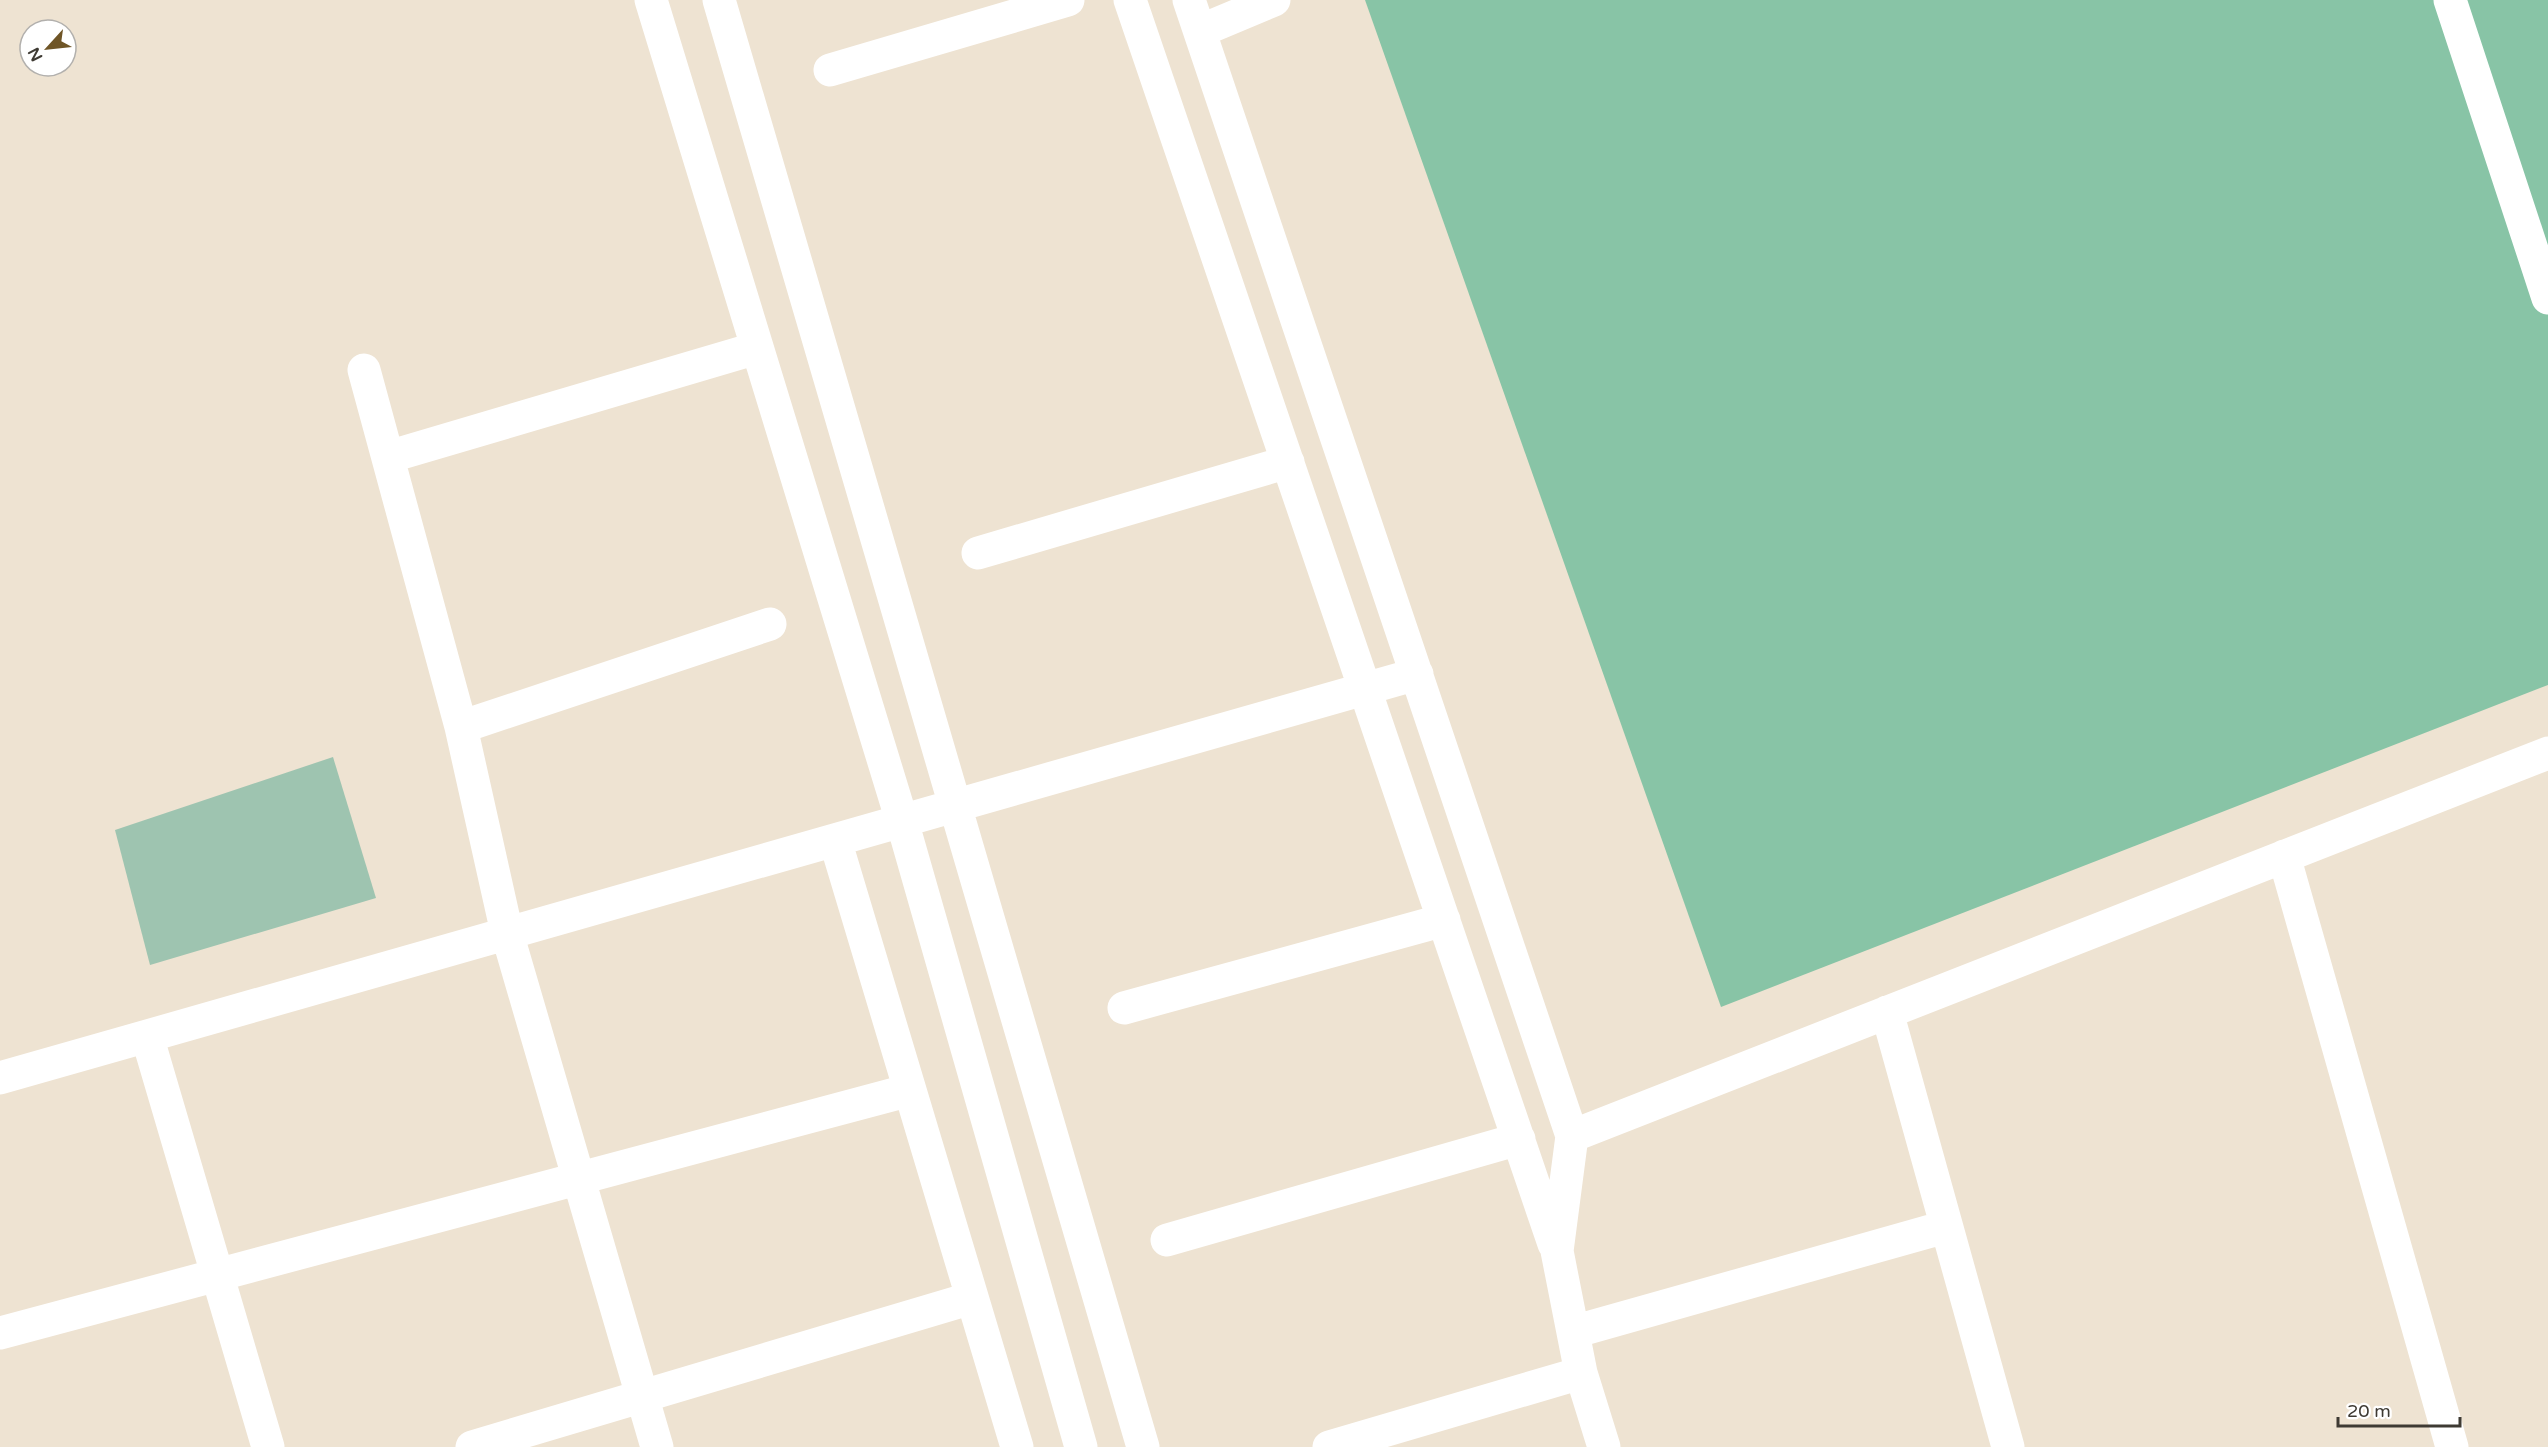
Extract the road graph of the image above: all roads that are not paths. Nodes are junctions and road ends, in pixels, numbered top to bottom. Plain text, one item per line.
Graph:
1 (651, 0) edge
2 (719, 0) edge
3 (1068, 0) edge
4 (1130, 0) edge
5 (1189, 0) edge
6 (1274, 0) edge
7 (2450, 0) edge
8 (1200, 31) junction
9 (830, 70) dead end
10 (2548, 298) edge
11 (757, 348) junction
12 (364, 369) dead end
13 (388, 457) junction
14 (1288, 462) junction
15 (978, 553) dead end
16 (770, 624) dead end
17 (1417, 674) junction
18 (1365, 689) junction
19 (461, 728) junction
20 (2548, 753) edge
21 (953, 806) junction
22 (902, 820) junction
23 (835, 840) junction
24 (2284, 856) junction
25 (1444, 920) junction
26 (507, 933) junction
27 (1124, 1008) dead end
28 (1887, 1012) junction
29 (147, 1036) junction
30 (0, 1078) edge
31 (910, 1090) junction
32 (1572, 1136) junction
33 (1519, 1139) junction
34 (579, 1178) junction
35 (1945, 1227) junction
36 (1167, 1240) dead end
37 (1557, 1251) junction
38 (217, 1275) junction
39 (972, 1298) junction
40 (1573, 1332) junction
41 (0, 1333) edge
42 (1581, 1373) junction
43 (642, 1396) junction
44 (268, 1447) edge
45 (472, 1447) edge
46 (657, 1447) edge
47 (1017, 1447) edge
48 (1081, 1447) edge
49 (1143, 1447) edge
50 (1329, 1447) edge
51 (1604, 1447) edge
52 (2008, 1447) edge
53 (2452, 1447) edge

1 - 11 street
2 - 21 street
3 - 9 street
4 - 14 street
5 - 8 street
6 - 8 street
7 - 10 street
8 - 17 street
11 - 13 street
11 - 22 street
12 - 13 street
13 - 19 street
14 - 15 street
14 - 18 street
16 - 19 street
17 - 18 street
17 - 32 street
18 - 21 street
18 - 25 street
19 - 26 street
20 - 24 street
21 - 22 street
21 - 49 street
22 - 23 street
22 - 48 street
23 - 26 street
23 - 31 street
24 - 28 street
24 - 53 street
25 - 27 street
25 - 33 street
26 - 29 street
26 - 34 street
28 - 32 street
28 - 35 street
29 - 30 street
29 - 38 street
31 - 34 street
31 - 39 street
32 - 37 street
33 - 36 street
33 - 37 street
34 - 38 street
34 - 43 street
35 - 40 street
35 - 52 street
37 - 40 street
38 - 41 street
38 - 44 street
39 - 43 street
39 - 47 street
40 - 42 street
42 - 50 street
42 - 51 street
43 - 45 street
43 - 46 street

